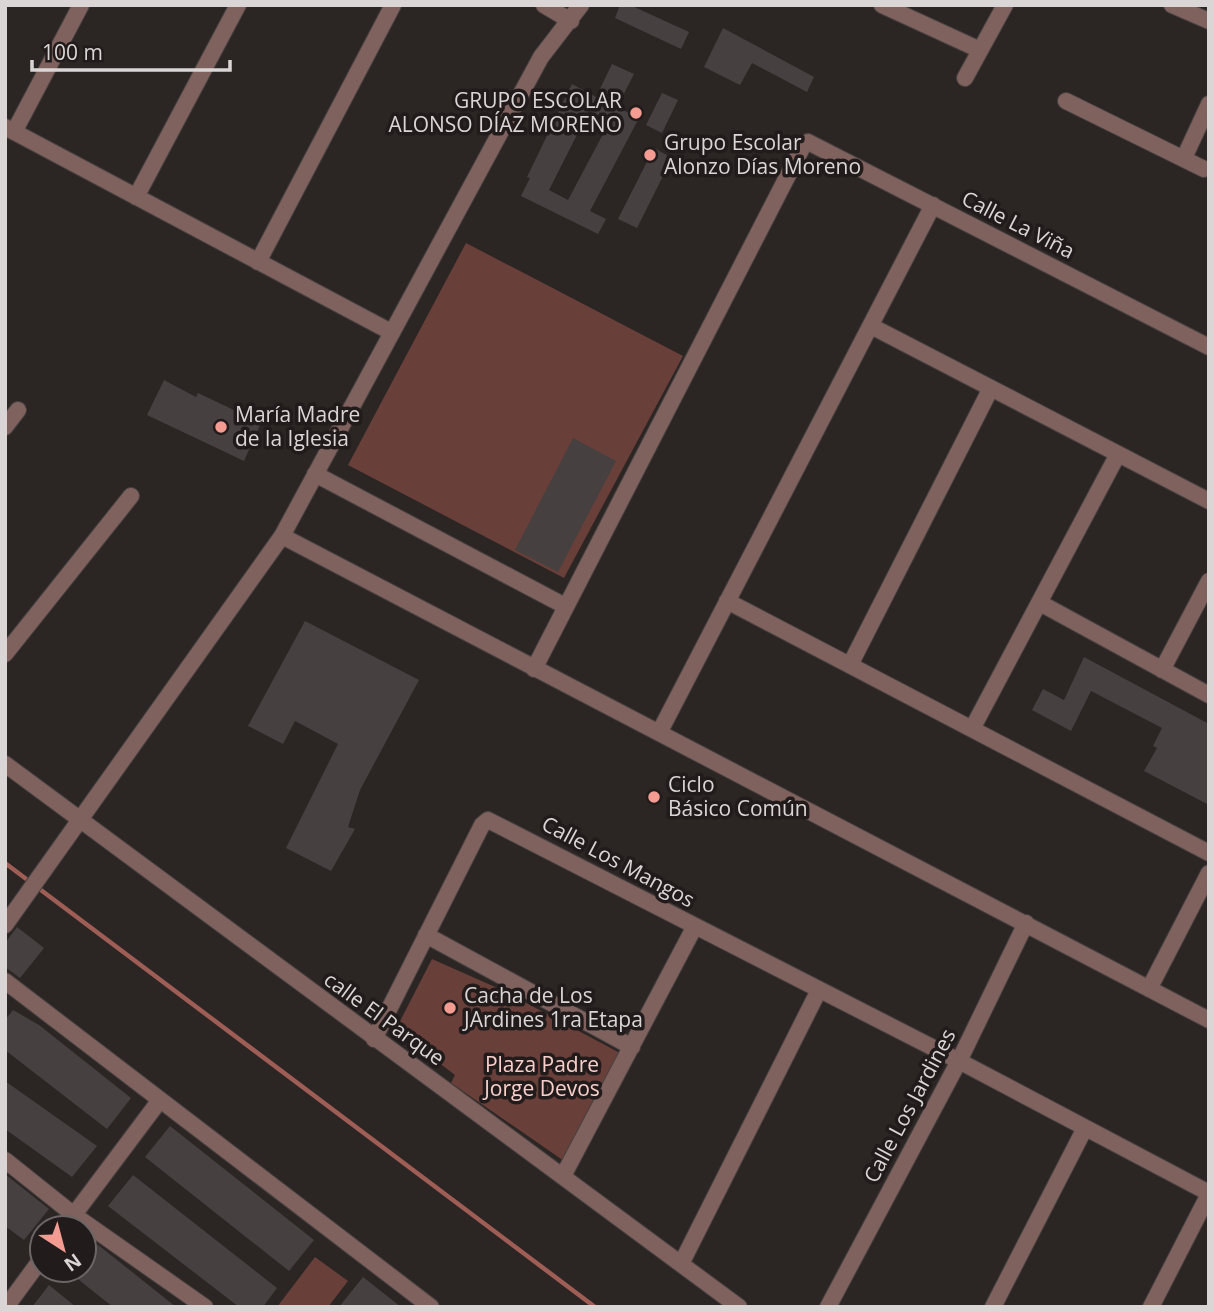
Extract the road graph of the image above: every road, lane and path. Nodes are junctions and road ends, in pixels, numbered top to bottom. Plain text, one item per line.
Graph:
1 (81, 5) edge
2 (238, 5) edge
3 (393, 5) edge
4 (544, 5) edge
5 (581, 5) edge
6 (882, 5) edge
7 (1004, 5) edge
8 (1172, 5) edge
9 (571, 21) junction
10 (1209, 21) edge
11 (980, 50) junction
12 (965, 78) dead end
13 (1066, 101) dead end
14 (1209, 104) edge
15 (10, 130) edge
16 (1184, 158) junction
17 (1204, 169) dead end
18 (136, 197) junction
19 (933, 205) junction
20 (258, 262) junction
21 (871, 326) junction
22 (391, 332) junction
23 (1209, 347) edge
24 (991, 388) junction
25 (18, 410) dead end
26 (5, 427) edge
27 (1118, 454) junction
28 (315, 474) junction
29 (131, 496) dead end
30 (1209, 501) edge
31 (282, 536) junction
32 (1209, 581) edge
33 (727, 601) junction
34 (1040, 603) junction
35 (565, 606) junction
36 (5, 654) edge
37 (849, 665) junction
38 (534, 669) junction
39 (1162, 670) junction
40 (1209, 695) edge
41 (972, 729) junction
42 (659, 733) junction
43 (5, 764) edge
44 (81, 821) junction
45 (1209, 853) edge
46 (1209, 873) edge
47 (1026, 923) junction
48 (5, 925) edge
49 (695, 926) junction
50 (426, 935) junction
51 (5, 981) edge
52 (1149, 989) junction
53 (819, 990) junction
54 (1209, 1020) edge
55 (374, 1038) junction
56 (632, 1047) junction
57 (953, 1058) junction
58 (160, 1100) junction
59 (1085, 1128) junction
60 (5, 1160) edge
61 (564, 1176) junction
62 (1209, 1194) edge
63 (61, 1214) edge
64 (75, 1214) edge
65 (98, 1240) edge
66 (681, 1264) junction
67 (28, 1277) edge
68 (6, 1307) edge
69 (205, 1307) edge
70 (431, 1307) edge
71 (739, 1307) edge
72 (828, 1307) edge
73 (993, 1307) edge
74 (1151, 1307) edge

1 - 15 street
2 - 18 street
3 - 20 street
4 - 9 street
5 - 9 street
6 - 11 street
7 - 11 street
8 - 10 street
9 - 22 street
11 - 12 street
13 - 16 street
14 - 16 street
15 - 18 street
16 - 17 street
18 - 20 street
19 - 21 street
19 - 23 street, Calle La Viña
19 - 35 street, Calle La Viña
20 - 22 street
21 - 24 street
21 - 33 street
22 - 28 street
24 - 27 street
24 - 37 street
25 - 26 street
27 - 30 street
27 - 34 street
28 - 31 street
28 - 35 street
29 - 36 street
31 - 38 street
31 - 44 street
32 - 39 street
33 - 37 street
33 - 42 street
34 - 39 street
34 - 41 street
35 - 38 street
37 - 41 street
38 - 42 street
39 - 40 street
41 - 45 street
42 - 47 street
43 - 44 street, calle El Parque
44 - 48 street
44 - 55 street, calle El Parque
46 - 52 street
47 - 52 street
47 - 57 street, Calle Los Jardines
49 - 50 street, Calle Los Mangos
49 - 53 street, Calle Los Mangos
49 - 56 street
50 - 55 street, Calle Los Mangos
50 - 56 street
51 - 58 street
52 - 54 street
53 - 57 street, Calle Los Mangos
53 - 66 street
55 - 61 street, calle El Parque
56 - 61 street
57 - 59 street
57 - 72 street, Calle Los Jardines
58 - 64 street
58 - 70 street
59 - 62 street
59 - 73 street
60 - 63 street
61 - 66 street, calle El Parque
62 - 74 street
65 - 69 street
66 - 71 street, calle El Parque
67 - 68 street

